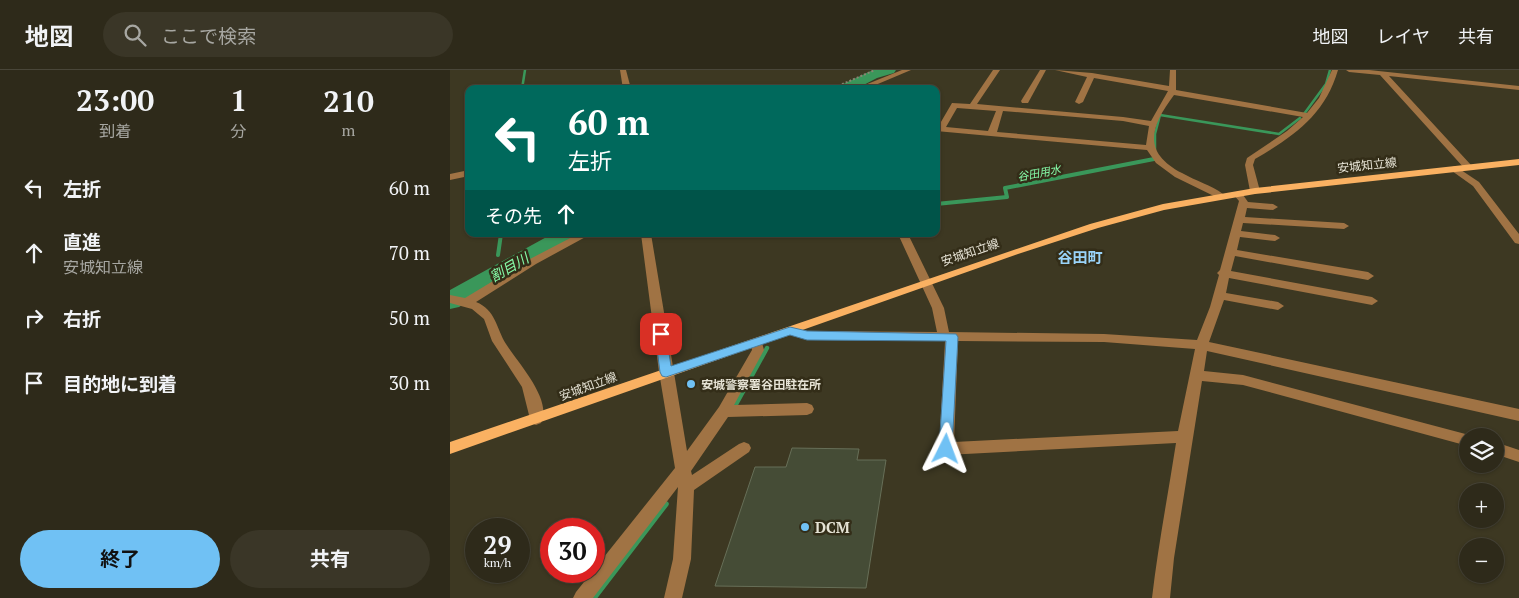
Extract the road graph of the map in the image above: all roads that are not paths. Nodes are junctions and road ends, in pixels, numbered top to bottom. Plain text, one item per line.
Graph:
1 (623, 70) edge
2 (908, 70) edge
3 (997, 70) edge
4 (1044, 70) edge
5 (1058, 70) edge
6 (1173, 70) edge
7 (1335, 70) edge
8 (1349, 70) edge
9 (1383, 74) junction
10 (1092, 75) junction
11 (626, 85) edge
12 (869, 85) edge
13 (1519, 88) edge
14 (1172, 90) junction
15 (1025, 101) dead end
16 (1079, 102) dead end
17 (972, 106) junction
18 (1000, 109) junction
19 (1310, 116) junction
20 (1153, 124) junction
21 (940, 128) edge
22 (940, 129) edge
23 (992, 133) junction
24 (1151, 148) junction
25 (1519, 162) edge
26 (1468, 168) junction
27 (1455, 169) junction
28 (465, 174) edge
29 (450, 177) edge
30 (1255, 191) junction
31 (1238, 194) junction
32 (1220, 196) junction
33 (1243, 205) junction
34 (1273, 207) dead end
35 (1240, 220) junction
36 (1344, 226) dead end
37 (1236, 233) junction
38 (580, 237) edge
39 (646, 237) edge
40 (904, 237) edge
41 (1275, 238) dead end
42 (1519, 241) edge
43 (1231, 252) junction
44 (1223, 273) junction
45 (1368, 276) dead end
46 (927, 282) junction
47 (1218, 294) junction
48 (450, 299) edge
49 (1372, 301) dead end
50 (467, 302) junction
51 (1278, 306) dead end
52 (790, 331) junction
53 (948, 336) junction
54 (757, 342) junction
55 (1202, 344) junction
56 (666, 372) junction
57 (1196, 375) junction
58 (808, 409) dead end
59 (731, 411) junction
60 (1519, 415) edge
61 (536, 419) junction
62 (1184, 437) junction
63 (1459, 438) edge
64 (450, 448) edge
65 (744, 448) dead end
66 (1504, 451) edge
67 (1519, 456) edge
68 (684, 468) junction
69 (686, 487) junction
70 (582, 598) edge
71 (673, 598) edge
72 (1161, 598) edge

1 - 11 street
2 - 12 street
3 - 17 street
4 - 15 street
5 - 10 street
6 - 14 street
7 - 19 street
8 - 9 street
9 - 13 street
9 - 26 street
10 - 14 street
10 - 16 street
14 - 19 street
14 - 20 street
17 - 18 street
17 - 21 street
18 - 20 street
18 - 23 street
19 - 30 street
20 - 24 street
22 - 23 street
23 - 24 street
24 - 32 street
25 - 26 main road, 安城知立線
26 - 27 main road, 安城知立線
27 - 30 main road, 安城知立線
27 - 42 street
28 - 29 street
30 - 31 main road, 安城知立線
31 - 32 main road, 安城知立線
31 - 33 street
32 - 46 main road, 安城知立線
33 - 34 street
33 - 35 street
35 - 36 street
35 - 37 street
37 - 41 street
37 - 43 street
38 - 50 street
39 - 56 street
40 - 46 street
43 - 44 street
43 - 45 street
44 - 47 street
44 - 49 street
46 - 52 main road, 安城知立線
46 - 53 street
47 - 51 street
47 - 55 street
48 - 50 street
50 - 61 street
52 - 53 street
52 - 54 main road, 安城知立線
53 - 55 street
53 - 62 street
54 - 56 main road, 安城知立線
54 - 59 street
55 - 57 street
55 - 60 street
56 - 61 main road, 安城知立線
56 - 68 street
57 - 62 street
57 - 63 street
58 - 59 street
59 - 68 street
61 - 64 main road, 安城知立線
62 - 72 street
65 - 69 street
66 - 67 street
68 - 69 street
68 - 70 street
69 - 71 street

